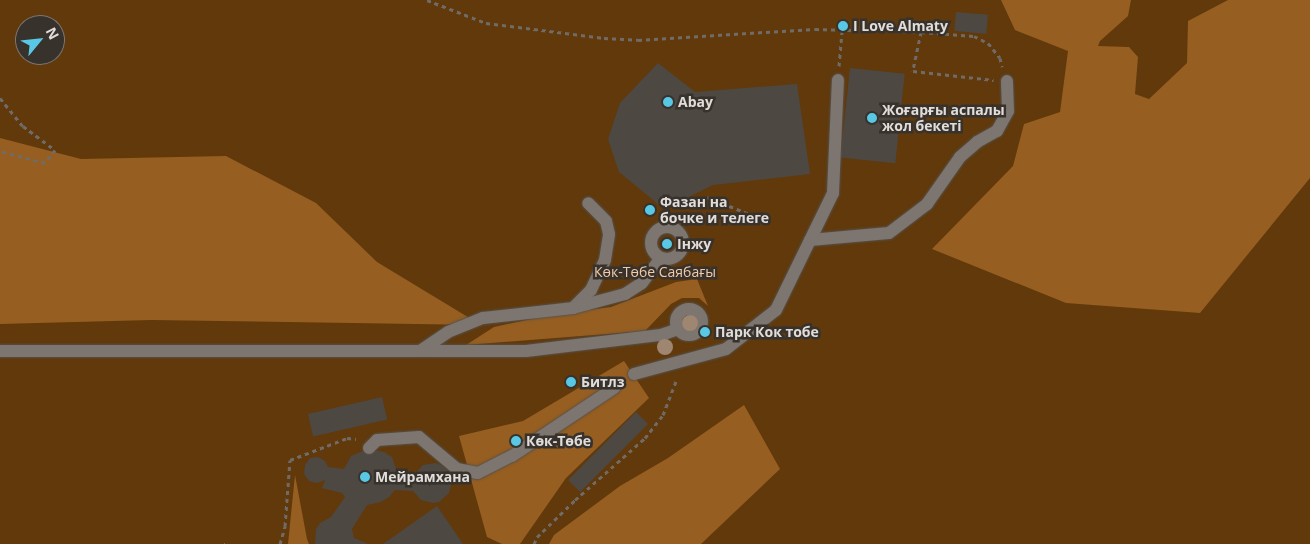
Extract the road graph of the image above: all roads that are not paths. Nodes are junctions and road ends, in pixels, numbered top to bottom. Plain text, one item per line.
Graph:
1 (838, 80) road end
2 (1007, 81) road end
3 (588, 203) dead end
4 (810, 240) junction
5 (661, 258) dead end
6 (573, 308) junction
7 (678, 329) dead end
8 (0, 351) edge
9 (420, 351) junction
10 (634, 374) dead end
11 (614, 388) dead end
12 (373, 444) road end

1 - 4 street
2 - 4 street
3 - 6 street
4 - 10 street
5 - 6 street
6 - 9 street
7 - 9 street
8 - 9 street
11 - 12 street

